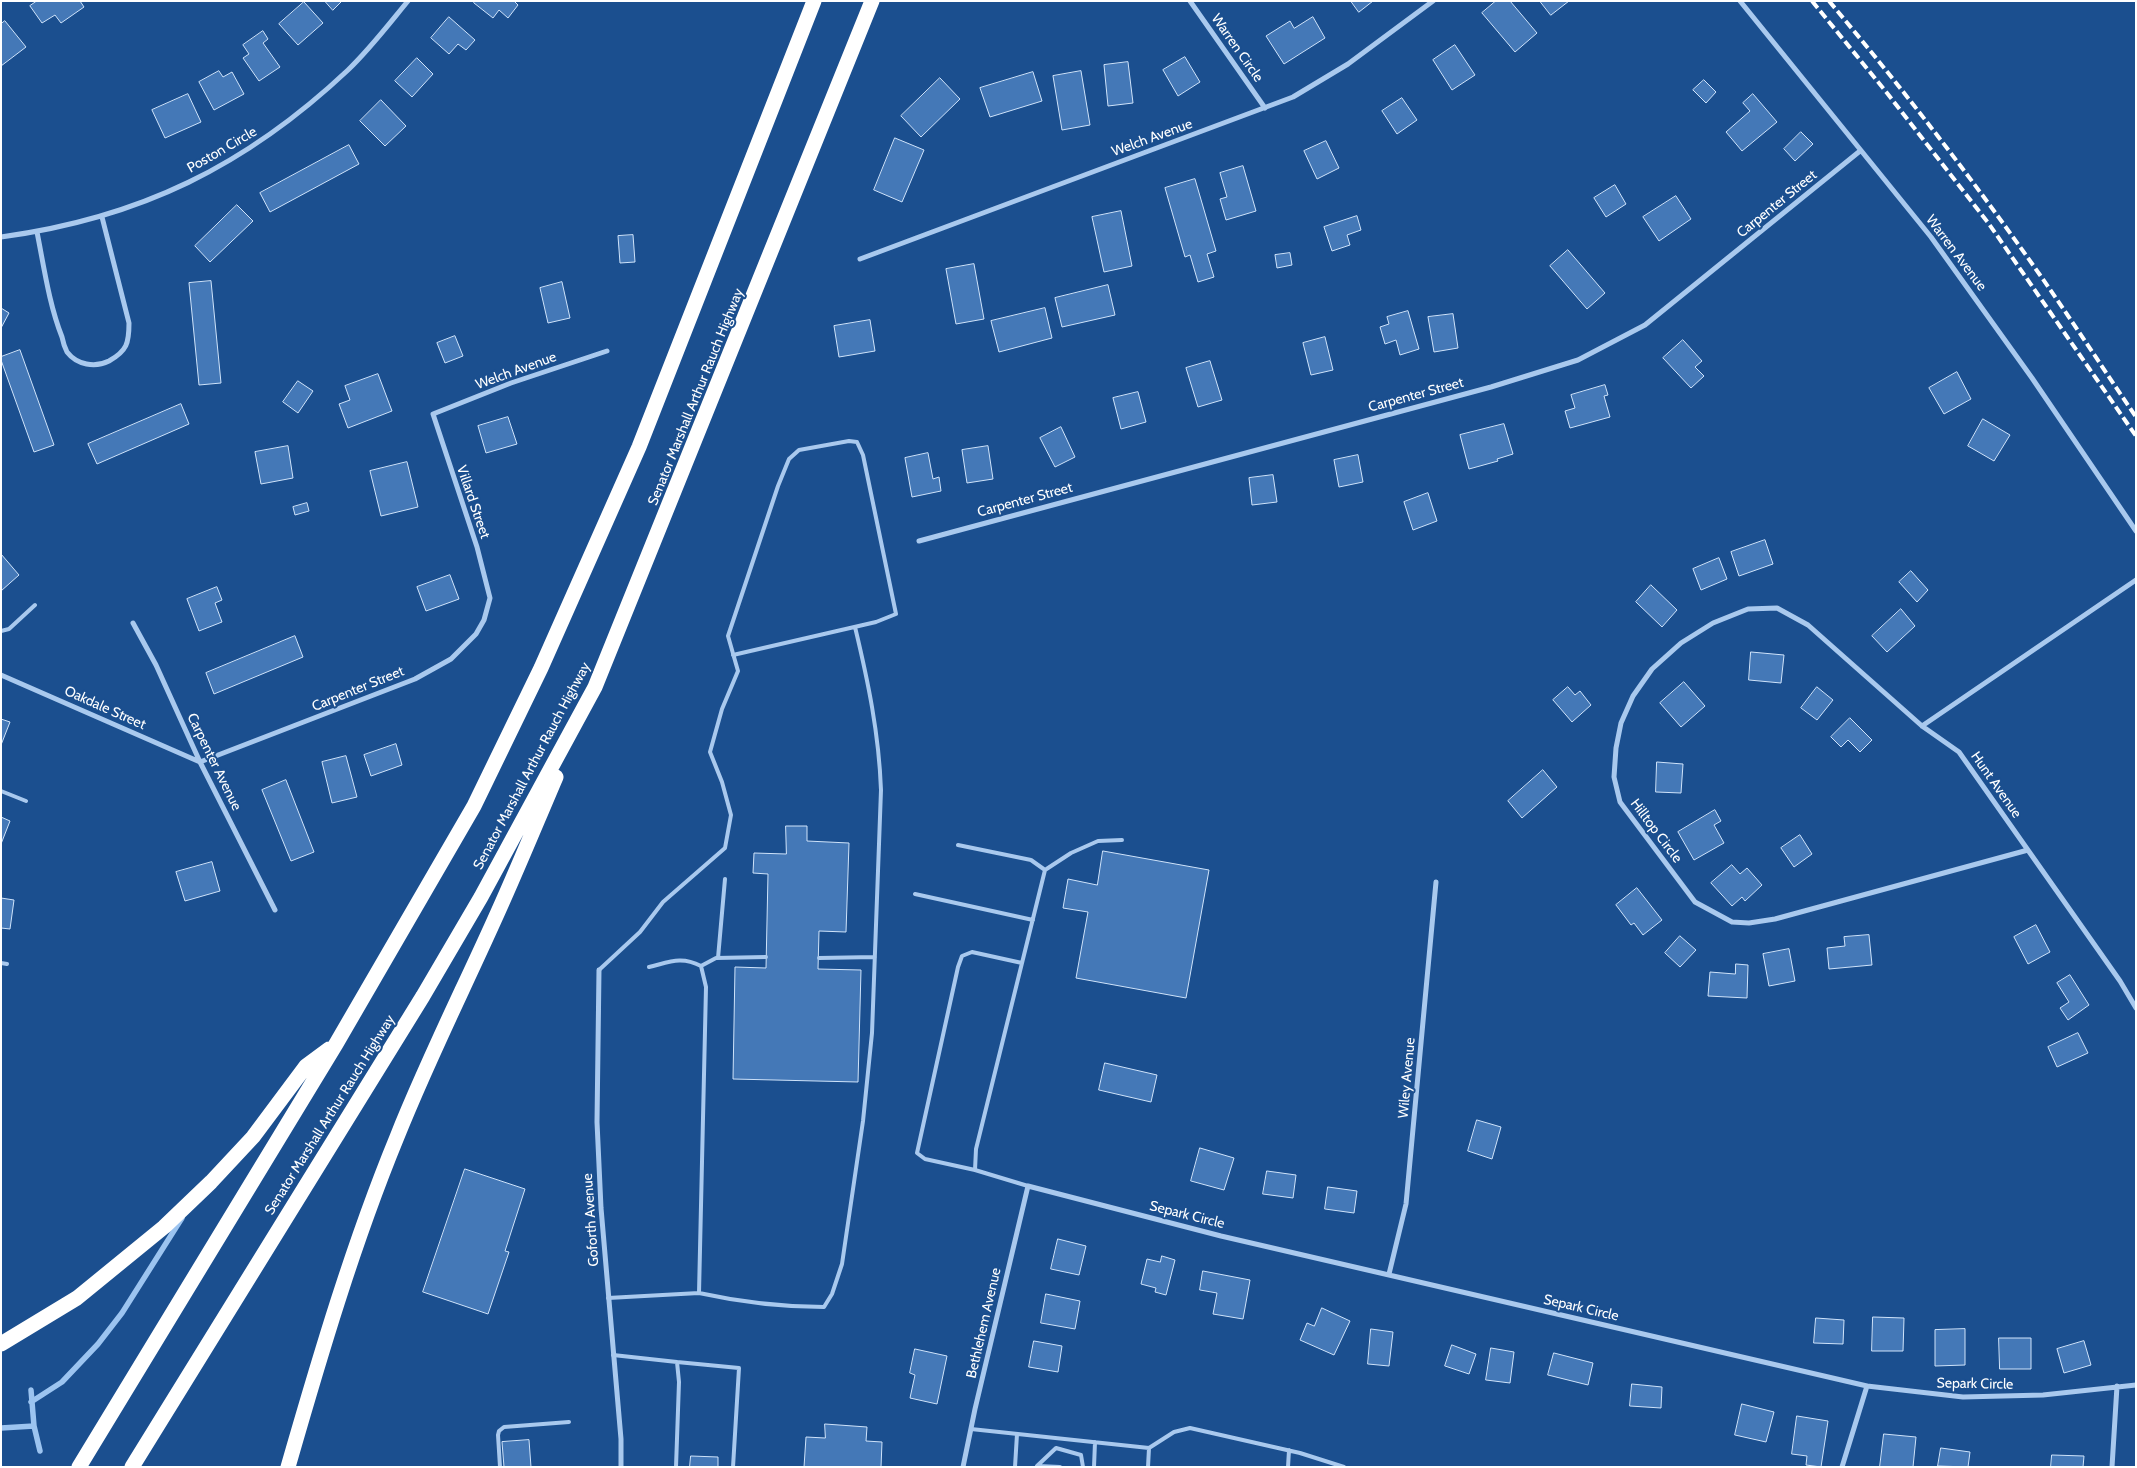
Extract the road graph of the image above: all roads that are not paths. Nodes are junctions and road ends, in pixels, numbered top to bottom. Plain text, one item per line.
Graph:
1 (408, 1) edge
2 (814, 1) edge
3 (872, 1) edge
4 (1190, 1) edge
5 (1433, 1) edge
6 (1740, 1) edge
7 (1265, 108) junction
8 (1860, 151) junction
9 (102, 217) junction
10 (37, 232) junction
11 (1, 237) edge
12 (860, 259) dead end
13 (607, 351) dead end
14 (433, 414) joint
15 (2136, 531) edge
16 (919, 541) dead end
17 (2136, 580) edge
18 (490, 598) joint
19 (36, 604) dead end
20 (133, 623) dead end
21 (855, 627) junction
22 (1, 631) edge
23 (733, 655) junction
24 (1, 675) edge
25 (595, 687) junction
26 (1922, 726) junction
27 (200, 762) junction
28 (1, 791) edge
29 (26, 801) dead end
30 (1122, 840) dead end
31 (958, 845) dead end
32 (2028, 850) junction
33 (1045, 870) junction
34 (725, 879) dead end
35 (1436, 882) dead end
36 (915, 894) dead end
37 (276, 910) dead end
38 (1032, 920) junction
39 (766, 957) dead end
40 (875, 957) junction
41 (718, 958) junction
42 (819, 958) dead end
43 (1, 963) edge
44 (1022, 963) junction
45 (7, 964) dead end
46 (701, 966) junction
47 (648, 967) dead end
48 (599, 970) joint
49 (2136, 1008) edge
50 (336, 1044) junction
51 (975, 1170) junction
52 (1028, 1186) junction
53 (1390, 1274) junction
54 (699, 1293) junction
55 (608, 1298) junction
56 (1, 1344) edge
57 (613, 1356) junction
58 (677, 1362) junction
59 (2136, 1384) edge
60 (1867, 1386) junction
61 (2117, 1386) junction
62 (569, 1422) dead end
63 (971, 1428) junction
64 (1017, 1434) junction
65 (1095, 1442) junction
66 (1149, 1448) junction
67 (1289, 1450) junction
68 (1037, 1466) edge
69 (80, 1467) edge
70 (132, 1467) edge
71 (288, 1467) edge
72 (500, 1467) edge
73 (622, 1467) edge
74 (676, 1467) edge
75 (733, 1467) edge
76 (963, 1467) edge
77 (1015, 1467) edge
78 (1060, 1467) edge
79 (1083, 1467) edge
80 (1094, 1467) edge
81 (1148, 1467) edge
82 (1288, 1467) edge
83 (1344, 1467) edge
84 (1842, 1467) edge
85 (2112, 1467) edge

1 - 9 street, Poston Circle
2 - 50 highway
3 - 25 highway, Senator Marshall Arthur Rauch Highway
4 - 7 street, Warren Circle
5 - 7 street, Welch Avenue
6 - 8 street, Warren Avenue
7 - 12 street, Welch Avenue
8 - 15 street, Warren Avenue
8 - 16 street, Carpenter Street
9 - 10 street, Poston Circle
9 - 10 street
10 - 11 street, Poston Circle
13 - 14 street, Welch Avenue
14 - 18 street, Villard Street
17 - 26 street
18 - 27 street, Carpenter Street
19 - 22 lane
20 - 27 street, Carpenter Avenue
21 - 23 lane
21 - 23 lane
21 - 40 lane
23 - 48 lane
24 - 27 street, Oakdale Street
25 - 70 highway, Senator Marshall Arthur Rauch Highway
25 - 71 highway
26 - 32 street, Hunt Avenue
26 - 32 street, Hilltop Circle
27 - 37 street, Carpenter Avenue
28 - 29 lane
30 - 33 lane
31 - 33 lane
32 - 49 street, Hunt Avenue
33 - 38 lane
34 - 41 lane
35 - 53 street, Wiley Avenue
36 - 38 lane
38 - 44 lane
39 - 41 lane
40 - 42 lane
40 - 54 lane
41 - 46 lane
43 - 45 lane
44 - 51 lane
44 - 51 lane
46 - 47 lane
46 - 54 lane
48 - 55 street, Goforth Avenue
50 - 56 highway
50 - 69 highway
51 - 52 lane
52 - 53 street, Separk Circle
52 - 63 street, Bethlehem Avenue
53 - 60 street, Separk Circle
54 - 55 lane
55 - 57 street, Goforth Avenue
57 - 58 lane
57 - 73 street, Goforth Avenue
58 - 74 lane
58 - 75 lane
59 - 61 street, Separk Circle
60 - 61 street, Separk Circle
60 - 84 street
61 - 85 street
62 - 72 lane
63 - 64 lane
63 - 76 street, Bethlehem Avenue
64 - 65 lane
64 - 77 lane
65 - 66 lane
65 - 80 lane
66 - 67 lane
66 - 81 lane
67 - 82 lane
67 - 83 lane
68 - 78 lane
68 - 79 lane

